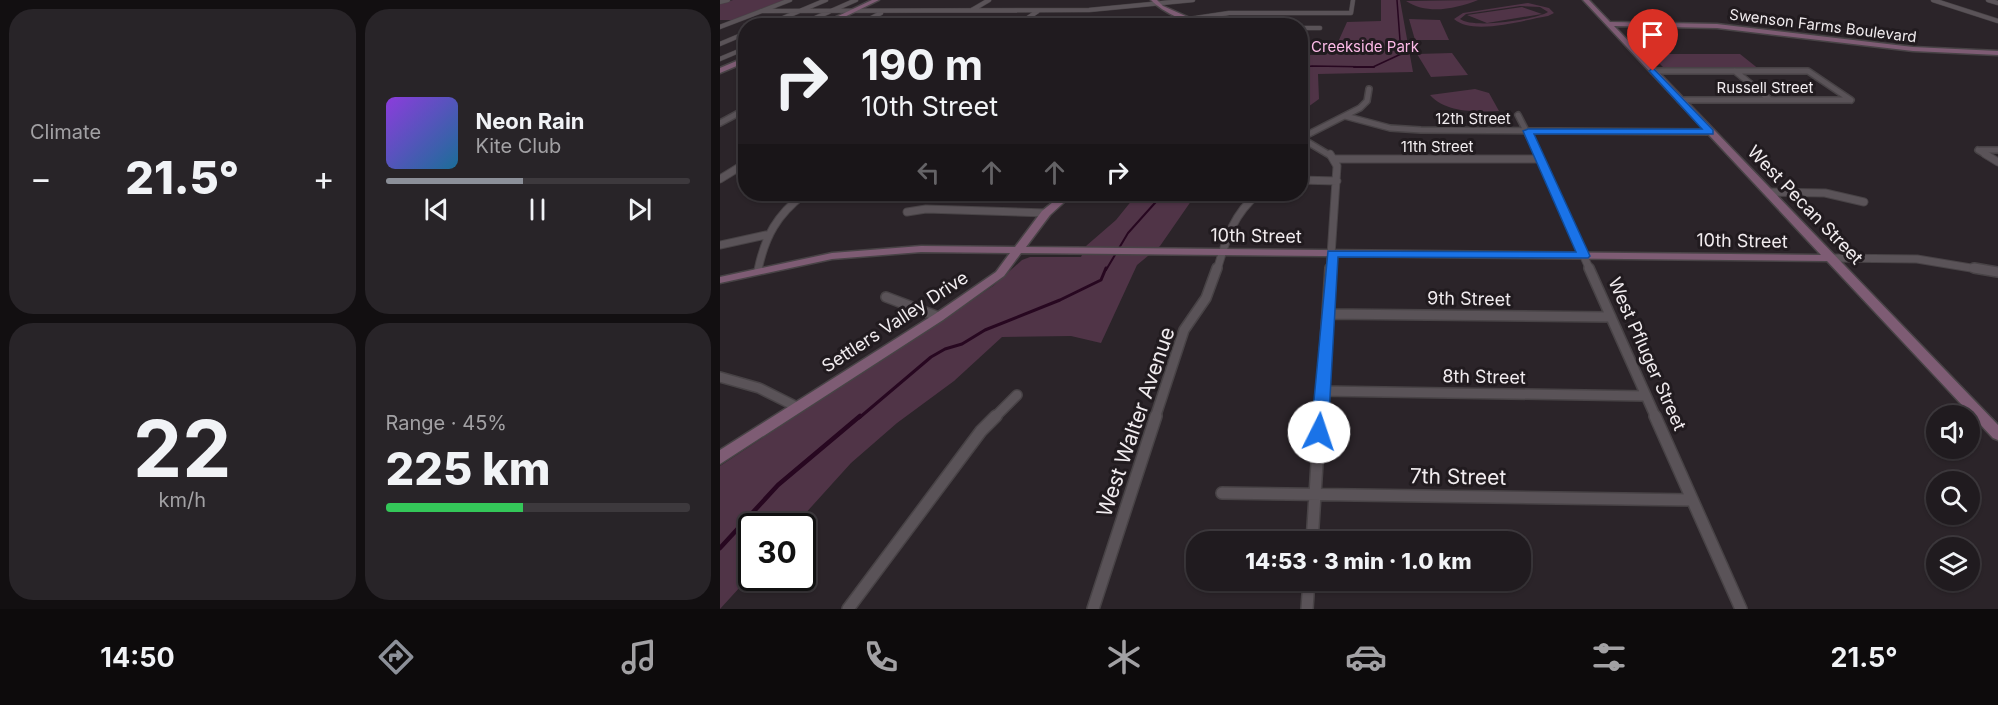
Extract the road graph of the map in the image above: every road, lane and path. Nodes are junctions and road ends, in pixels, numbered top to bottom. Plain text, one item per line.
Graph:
1 (728, 0) edge
2 (790, 0) edge
3 (826, 0) edge
4 (856, 0) edge
5 (876, 0) edge
6 (989, 0) edge
7 (1193, 0) edge
8 (1353, 0) edge
9 (1586, 0) edge
10 (1933, 0) edge
11 (1988, 0) edge
12 (721, 2) edge
13 (1155, 2) edge
14 (1998, 3) edge
15 (972, 10) junction
16 (1038, 10) junction
17 (761, 11) junction
18 (798, 11) junction
19 (829, 12) junction
20 (850, 12) junction
21 (884, 12) junction
22 (743, 18) edge
23 (782, 18) edge
24 (815, 18) edge
25 (837, 18) edge
26 (872, 18) edge
27 (1027, 18) edge
28 (1187, 18) edge
29 (1196, 18) edge
30 (738, 20) edge
31 (1998, 21) edge
32 (1609, 24) junction
33 (720, 27) edge
34 (1308, 28) edge
35 (1320, 28) dead end
36 (738, 36) edge
37 (720, 44) edge
38 (738, 51) edge
39 (1998, 53) edge
40 (720, 59) edge
41 (738, 63) edge
42 (720, 71) edge
43 (1653, 71) junction
44 (1735, 71) junction
45 (1369, 89) dead end
46 (1680, 100) junction
47 (1770, 100) junction
48 (738, 113) edge
49 (1518, 115) dead end
50 (1345, 116) junction
51 (720, 123) edge
52 (1528, 131) junction
53 (1710, 132) junction
54 (1308, 134) edge
55 (1308, 141) edge
56 (1998, 150) edge
57 (1335, 159) junction
58 (1540, 159) junction
59 (1998, 162) edge
60 (738, 168) edge
61 (720, 179) edge
62 (1308, 180) edge
63 (1337, 181) junction
64 (1768, 192) junction
65 (796, 201) edge
66 (1060, 201) edge
67 (1247, 201) edge
68 (1864, 202) dead end
69 (907, 212) dead end
70 (1046, 213) junction
71 (766, 235) junction
72 (720, 245) edge
73 (1020, 251) junction
74 (1222, 252) junction
75 (1332, 253) junction
76 (1584, 256) junction
77 (1831, 258) junction
78 (758, 270) junction
79 (1998, 272) edge
80 (720, 279) edge
81 (886, 297) dead end
82 (1328, 314) junction
83 (939, 317) junction
84 (1611, 317) junction
85 (720, 377) edge
86 (1322, 391) junction
87 (1017, 395) dead end
88 (1646, 396) junction
89 (796, 407) junction
90 (1998, 434) edge
91 (720, 458) edge
92 (1222, 493) dead end
93 (1315, 494) junction
94 (1692, 500) junction
95 (1313, 531) edge
96 (1308, 591) edge
97 (848, 609) edge
98 (1092, 609) edge
99 (1307, 609) edge
100 (1741, 609) edge

1 - 12 street
2 - 17 street
3 - 18 street
4 - 19 street
5 - 20 street
6 - 15 street
7 - 13 street
8 - 29 street
9 - 32 street, West Pecan Street
10 - 31 street
11 - 14 street
13 - 16 street
13 - 28 street
15 - 16 street
15 - 21 street
16 - 27 street
17 - 18 street
17 - 22 street
18 - 19 street
18 - 23 street
19 - 20 street
19 - 24 street
20 - 21 street
20 - 25 street
21 - 26 street
30 - 33 street
32 - 39 street, Swenson Farms Boulevard
32 - 43 street, West Pecan Street
34 - 35 street
36 - 37 street
38 - 40 street
41 - 42 street
43 - 44 street
43 - 46 street, West Pecan Street
44 - 47 street
44 - 47 street, Russell Street
45 - 50 street
46 - 47 street, Russell Street
46 - 53 street, West Pecan Street
48 - 51 street
49 - 52 street, West Pfluger Street
50 - 52 street, 12th Street
50 - 54 street
52 - 53 street, 12th Street
52 - 58 street, West Pfluger Street
53 - 64 street, West Pecan Street
55 - 57 street
56 - 59 street
57 - 58 street, 11th Street
57 - 63 street
58 - 76 street, West Pfluger Street
60 - 61 street
62 - 63 street
63 - 75 street
64 - 68 street
64 - 77 street, West Pecan Street
65 - 71 street
66 - 70 street, Settlers Valley Drive
67 - 74 street, West Walter Avenue
69 - 70 street
70 - 73 street, Settlers Valley Drive
71 - 72 street
71 - 78 street
73 - 74 street, 10th Street
73 - 78 street, 10th Street
73 - 83 street, Settlers Valley Drive
74 - 75 street, 10th Street
74 - 98 street, West Walter Avenue
75 - 76 street, 10th Street
75 - 82 street
76 - 77 street, 10th Street
76 - 84 street, West Pfluger Street
77 - 79 street
77 - 90 street, West Pecan Street
78 - 80 street, 10th Street
81 - 83 street
82 - 84 street, 9th Street
82 - 86 street
83 - 89 street, Settlers Valley Drive
84 - 88 street, West Pfluger Street
85 - 89 street
86 - 88 street, 8th Street
86 - 93 street
87 - 97 street
88 - 94 street, West Pfluger Street
89 - 91 street, Settlers Valley Drive
92 - 93 street, 7th Street
93 - 94 street, 7th Street
93 - 95 street
94 - 100 street, West Pfluger Street
96 - 99 street

